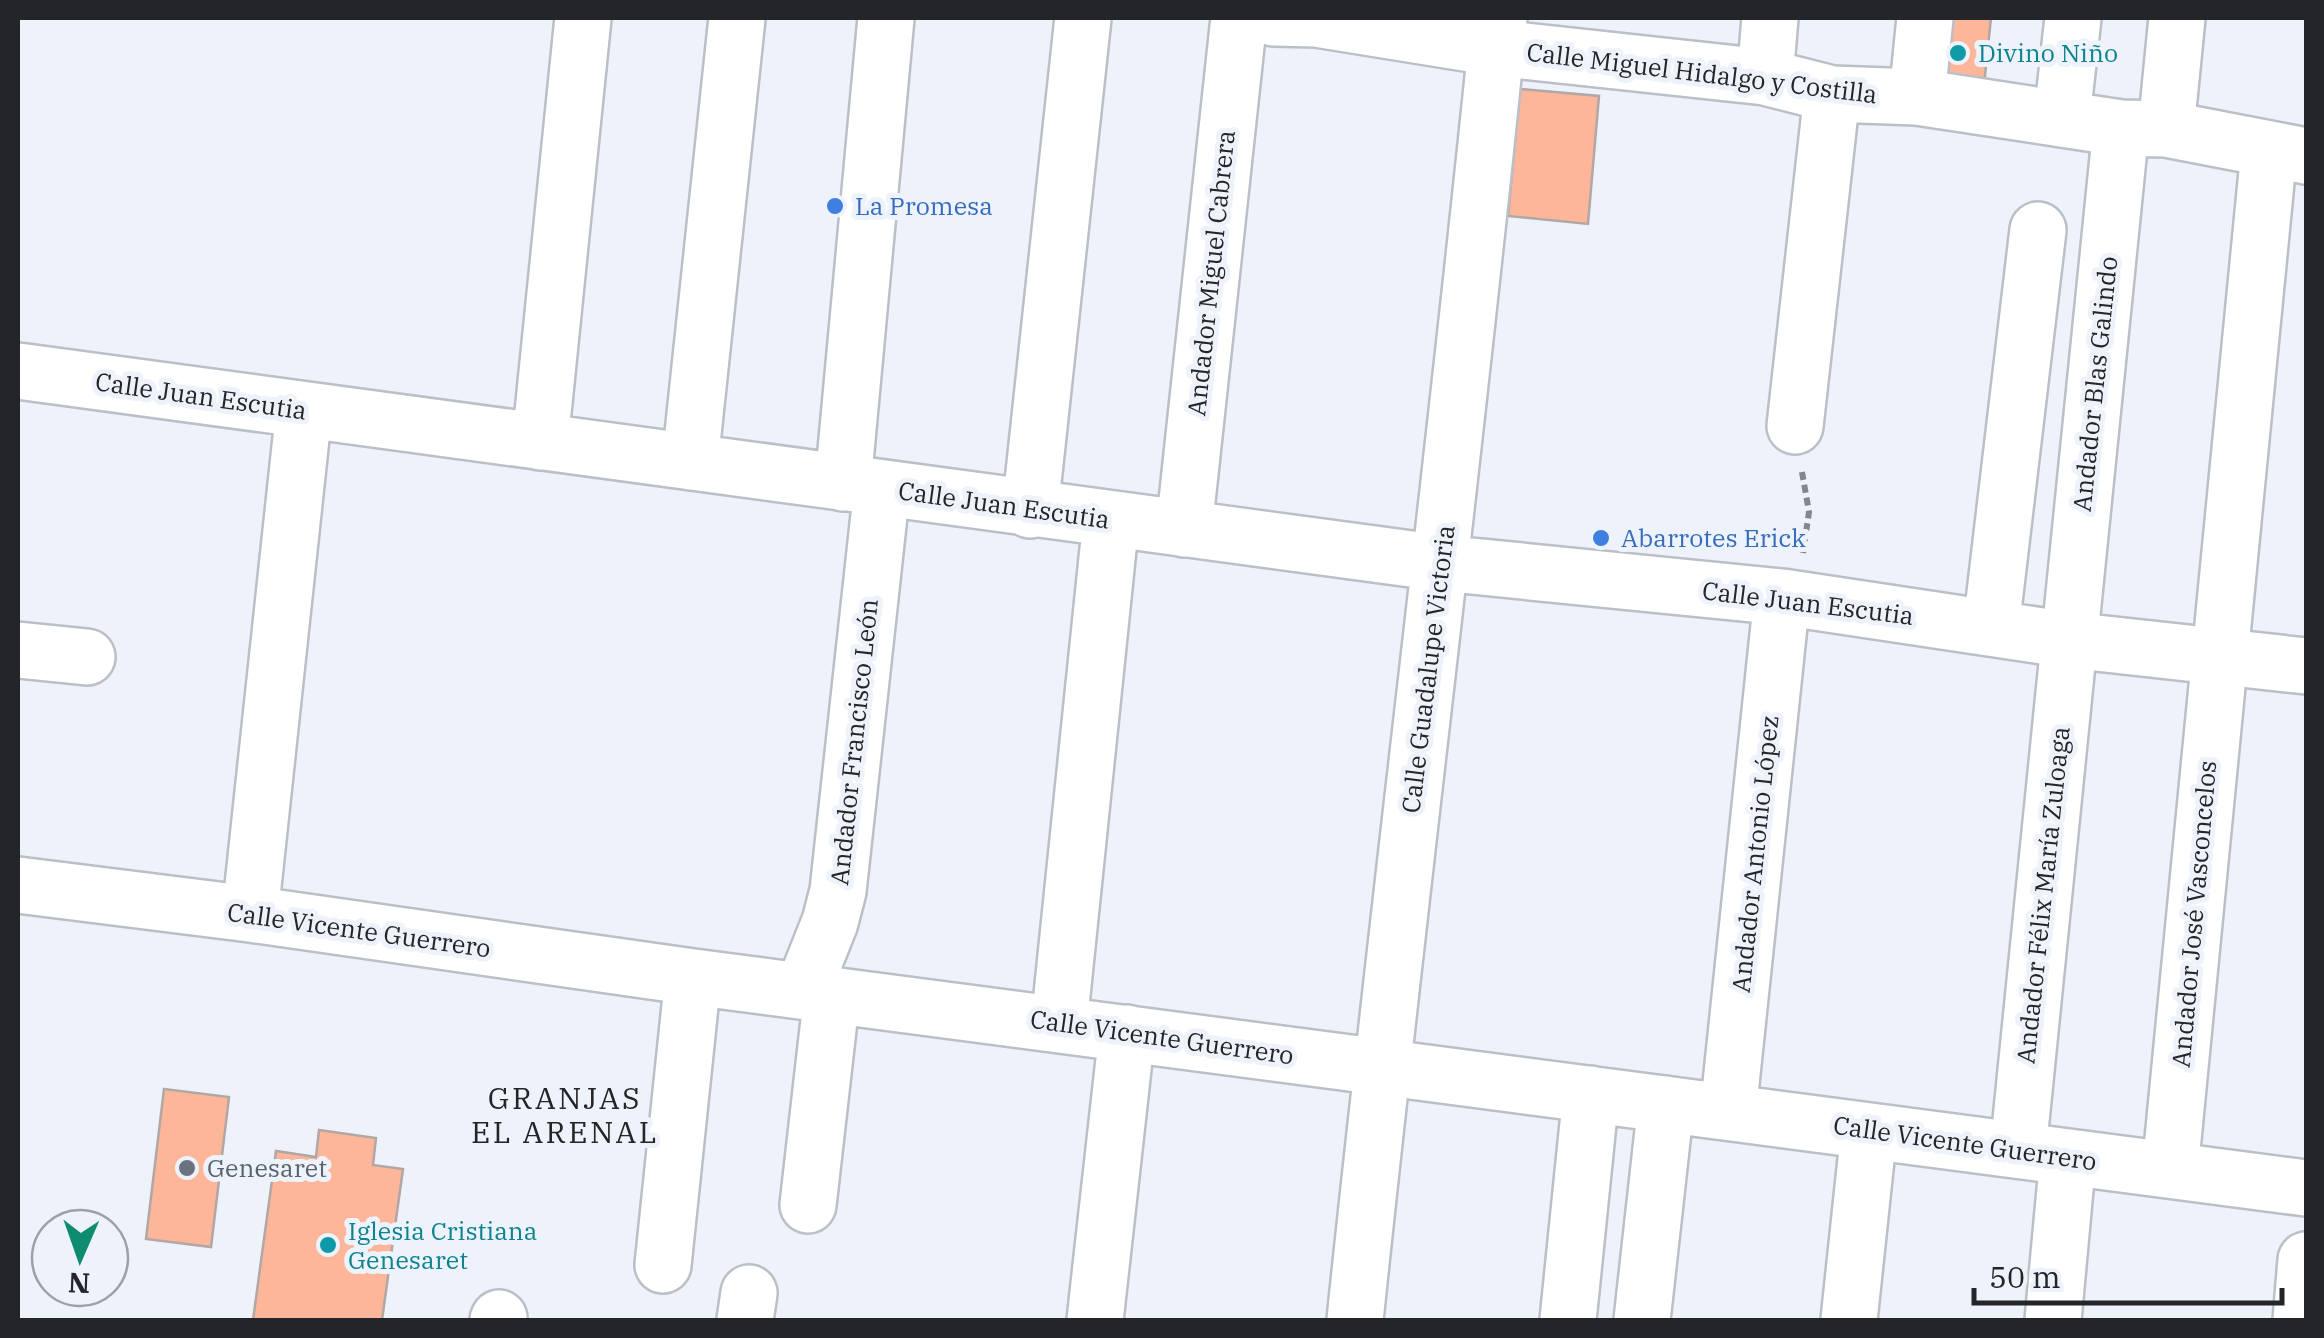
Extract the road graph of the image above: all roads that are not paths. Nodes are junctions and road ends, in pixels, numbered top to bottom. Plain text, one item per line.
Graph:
1 (582, 18) edge
2 (737, 18) edge
3 (886, 18) edge
4 (1083, 18) edge
5 (1238, 18) edge
6 (1302, 18) edge
7 (1770, 18) edge
8 (1925, 18) edge
9 (2073, 18) edge
10 (2177, 18) edge
11 (1497, 33) edge
12 (1765, 77) junction
13 (1832, 94) junction
14 (1918, 97) junction
15 (2062, 117) junction
16 (2144, 129) junction
17 (2288, 154) edge
18 (2038, 230) dead end
19 (18, 371) edge
20 (304, 410) junction
21 (1795, 426) road end
22 (540, 442) junction
23 (690, 462) junction
24 (862, 486) junction
25 (1030, 510) junction
26 (1111, 520) junction
27 (1184, 530) junction
28 (1442, 563) junction
29 (1782, 597) junction
30 (1992, 627) junction
31 (2068, 640) junction
32 (18, 650) edge
33 (87, 657) dead end
34 (2217, 658) junction
35 (2306, 666) edge
36 (18, 884) edge
37 (250, 914) junction
38 (693, 977) junction
39 (817, 992) junction
40 (1059, 1024) junction
41 (1127, 1033) junction
42 (1381, 1066) junction
43 (1591, 1094) junction
44 (1666, 1104) junction
45 (1728, 1112) junction
46 (1869, 1130) junction
47 (2043, 1153) junction
48 (2170, 1170) junction
49 (2306, 1188) edge
50 (808, 1206) dead end
51 (2306, 1260) edge
52 (663, 1264) dead end
53 (1095, 1320) edge
54 (1354, 1320) edge
55 (1568, 1320) edge
56 (1642, 1320) edge
57 (1849, 1320) edge
58 (2053, 1320) edge
59 (2301, 1320) edge

1 - 22 street
2 - 23 street
3 - 24 street, Andador Francisco León
4 - 25 street
5 - 27 street, Andador Miguel Cabrera
6 - 11 street, Calle Miguel Hidalgo y Costilla
7 - 12 street
8 - 14 street
9 - 15 street
10 - 16 street, Andador Blas Galindo
11 - 12 street, Calle Miguel Hidalgo y Costilla
11 - 28 street, Calle Guadalupe Victoria
12 - 13 street, Calle Miguel Hidalgo y Costilla
13 - 14 street, Calle Miguel Hidalgo y Costilla
13 - 21 street
14 - 15 street, Calle Miguel Hidalgo y Costilla
15 - 16 street, Calle Miguel Hidalgo y Costilla
16 - 17 street, Calle Miguel Hidalgo y Costilla
16 - 31 street, Andador Blas Galindo
17 - 34 street, Andador José Vasconcelos
18 - 30 street
19 - 20 street, Calle Juan Escutia
20 - 22 street, Calle Juan Escutia
20 - 37 street
22 - 23 street, Calle Juan Escutia
23 - 24 street, Calle Juan Escutia
24 - 25 street, Calle Juan Escutia
24 - 39 street, Andador Francisco León
25 - 26 street, Calle Juan Escutia
26 - 27 street, Calle Juan Escutia
26 - 40 street
27 - 28 street, Calle Juan Escutia
28 - 29 street, Calle Juan Escutia
28 - 42 street, Calle Guadalupe Victoria
29 - 30 street, Calle Juan Escutia
29 - 45 street, Andador Antonio López
30 - 31 street, Calle Juan Escutia
31 - 34 street, Calle Juan Escutia
31 - 47 street, Andador Félix María Zuloaga
32 - 33 street
34 - 35 street, Calle Juan Escutia
34 - 48 street, Andador José Vasconcelos
36 - 37 street, Calle Vicente Guerrero
37 - 38 street, Calle Vicente Guerrero
38 - 39 street, Calle Vicente Guerrero
38 - 52 street
39 - 40 street, Calle Vicente Guerrero
39 - 50 street, Andador Francisco León
40 - 41 street, Calle Vicente Guerrero
41 - 42 street, Calle Vicente Guerrero
41 - 53 street
42 - 43 street, Calle Vicente Guerrero
42 - 54 street, Calle Guadalupe Victoria
43 - 44 street, Calle Vicente Guerrero
43 - 55 street
44 - 45 street, Calle Vicente Guerrero
44 - 56 street
45 - 46 street, Calle Vicente Guerrero
46 - 47 street, Calle Vicente Guerrero
46 - 57 street
47 - 48 street, Calle Vicente Guerrero
47 - 58 street, Andador Félix María Zuloaga
48 - 49 street, Calle Vicente Guerrero
51 - 59 street

